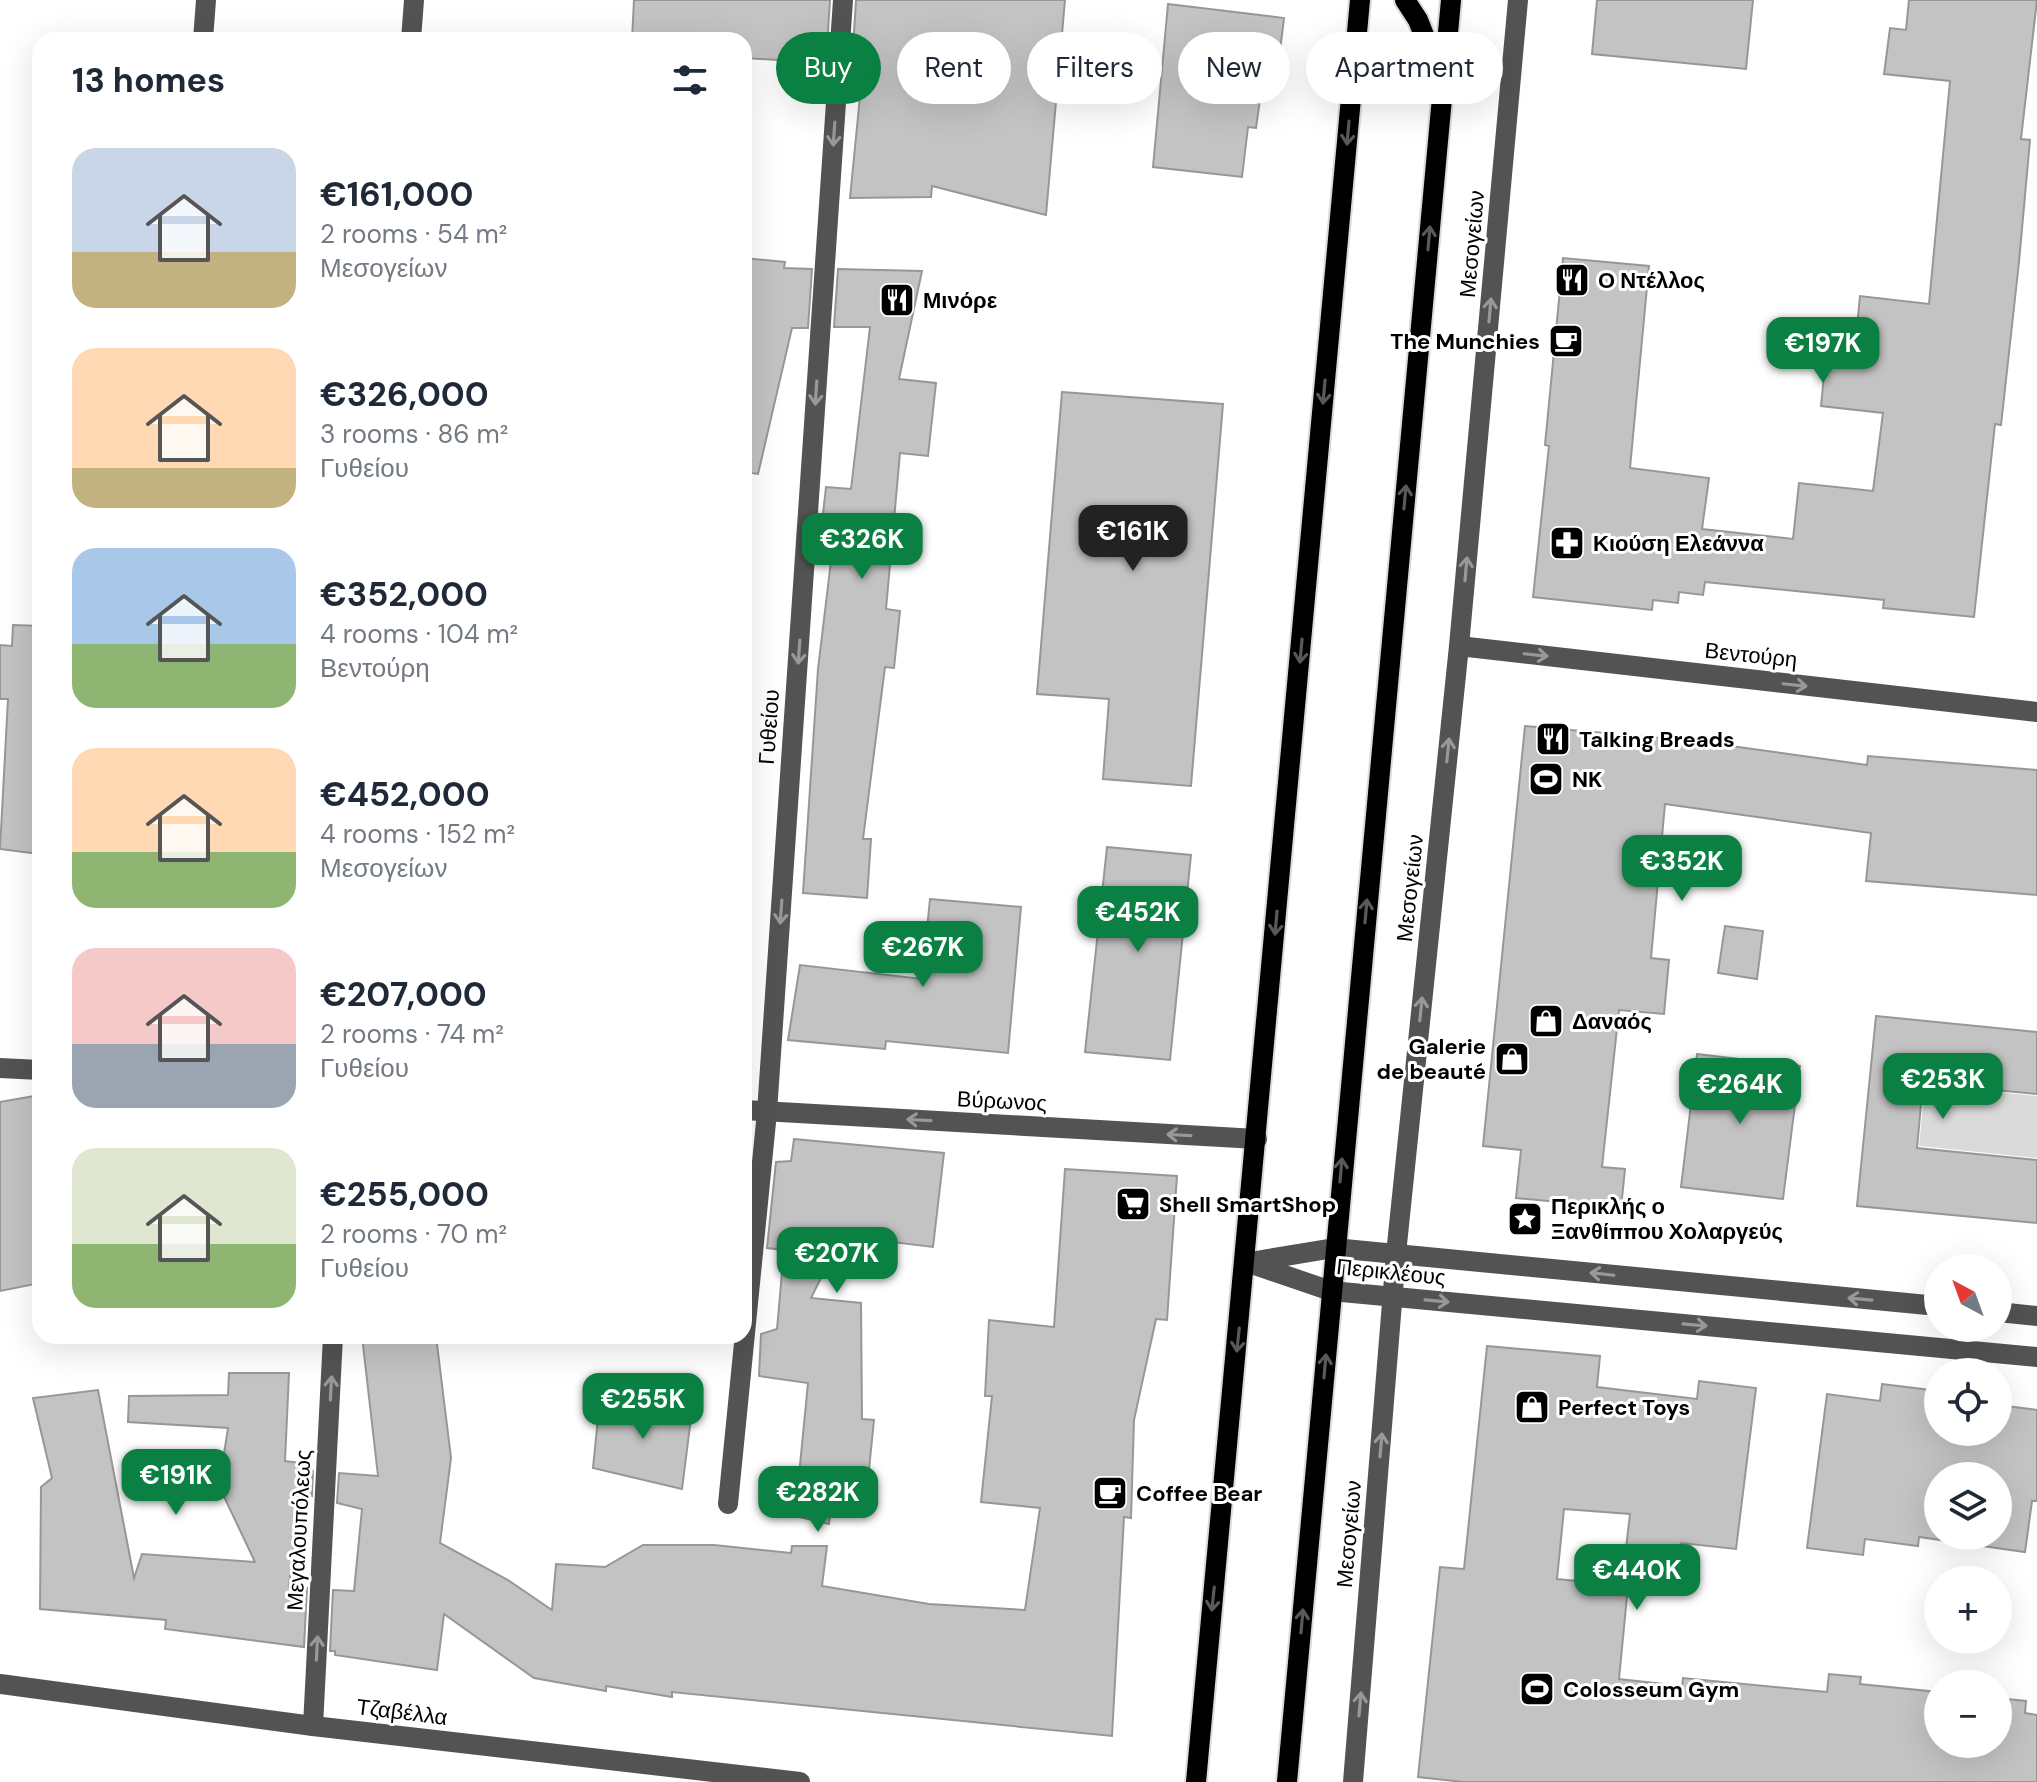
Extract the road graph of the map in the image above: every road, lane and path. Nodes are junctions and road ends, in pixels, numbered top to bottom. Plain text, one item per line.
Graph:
1 (206, 0) edge
2 (414, 0) edge
3 (843, 0) edge
4 (1360, 0) edge
5 (1405, 0) edge
6 (1451, 0) edge
7 (1518, 0) edge
8 (204, 32) edge
9 (412, 32) edge
10 (1423, 32) edge
11 (1448, 32) edge
12 (1441, 104) edge
13 (1459, 646) junction
14 (2037, 705) edge
15 (2037, 712) edge
16 (0, 1068) edge
17 (32, 1070) edge
18 (752, 1111) edge
19 (767, 1112) junction
20 (1257, 1139) junction
21 (1334, 1248) junction
22 (1396, 1254) junction
23 (1246, 1262) junction
24 (752, 1263) edge
25 (1331, 1291) junction
26 (1392, 1297) junction
27 (1924, 1305) edge
28 (2012, 1313) edge
29 (2037, 1316) edge
30 (333, 1344) edge
31 (744, 1344) edge
32 (2037, 1357) edge
33 (728, 1504) dead end
34 (0, 1684) edge
35 (313, 1726) junction
36 (800, 1782) edge
37 (1196, 1782) edge
38 (1287, 1782) edge
39 (1353, 1782) edge

1 - 8 street
2 - 9 street
3 -> 19 street, Γυθείου
4 -> 20 main road
5 - 10 main road
6 - 11 main road, Μεσογείων
13 -> 7 street, Μεσογείων
21 -> 12 main road, Μεσογείων
13 -> 15 street, Βεντούρη
22 -> 13 street, Μεσογείων
14 - 15 street
16 - 17 street
18 - 19 street, Βύρωνος
20 -> 19 street, Βύρωνος
19 - 24 street, Γυθείου
20 - 23 main road
21 - 22 street, Περικλέους
21 - 23 street, Περικλέους
21 - 25 main road, Μεσογείων
22 - 26 street, Μεσογείων
27 -> 22 street, Περικλέους
23 - 25 street, Περικλέους
23 -> 37 main road
25 - 26 street, Περικλέους
38 -> 25 main road, Μεσογείων
26 -> 32 street, Περικλέους
39 -> 26 street, Μεσογείων
28 - 29 street
35 -> 30 street, Μεγαλουπόλεως
31 - 33 street, Γυθείου
34 - 35 street, Τζαβέλλα
35 - 36 street, Τζαβέλλα

